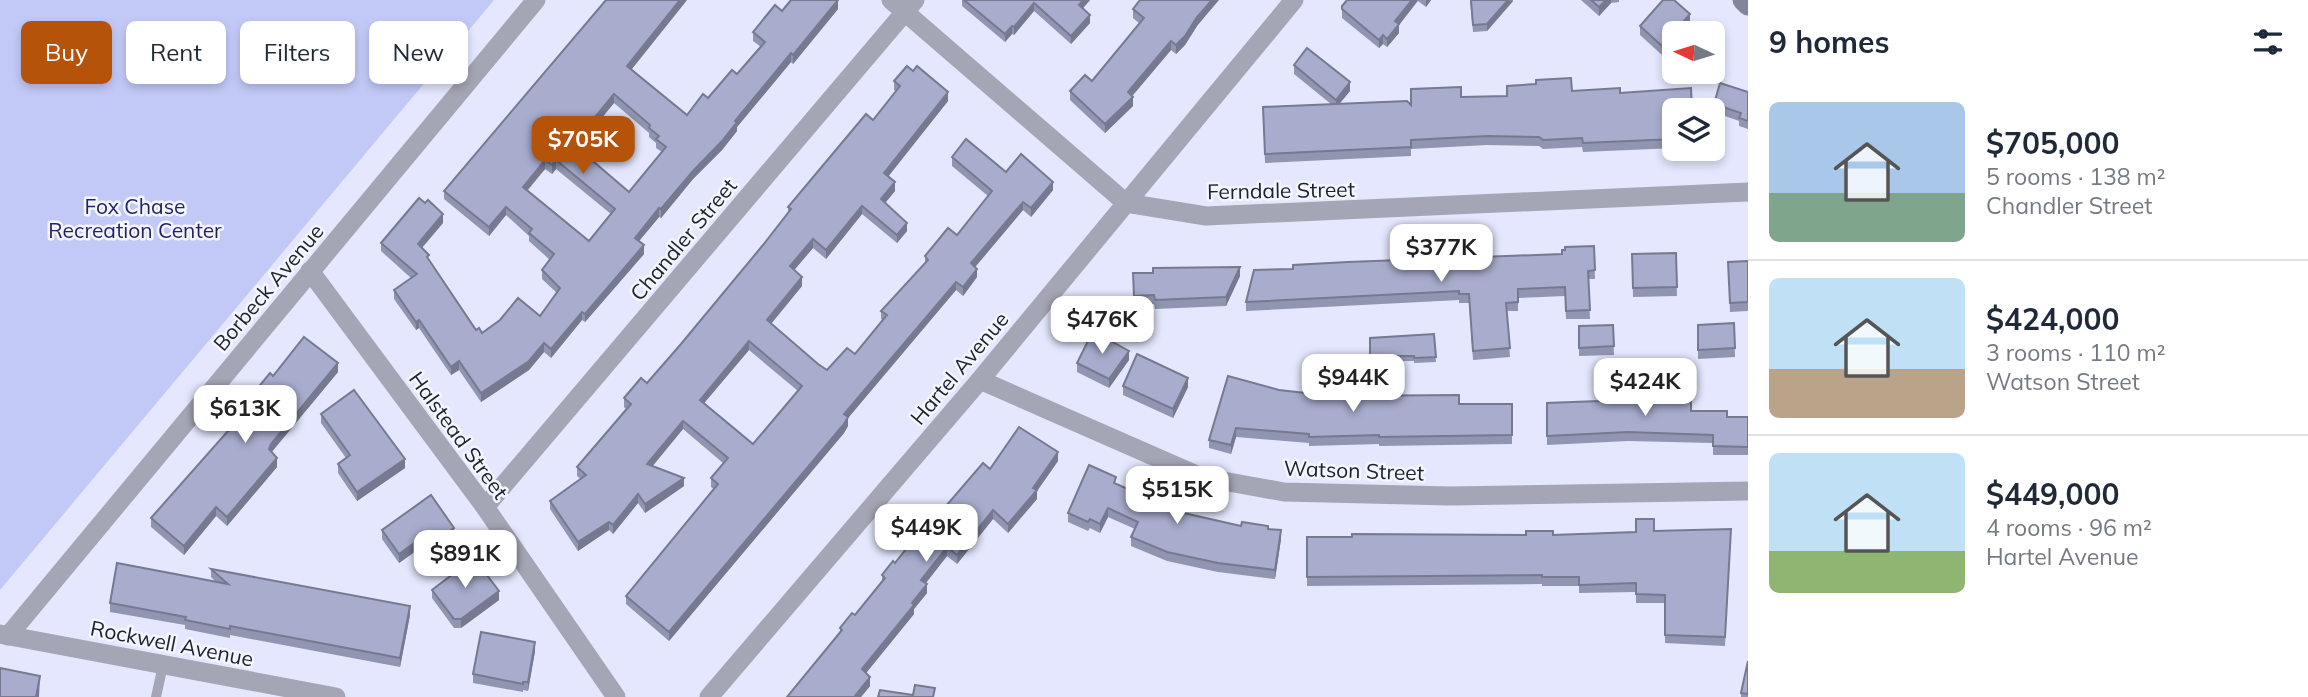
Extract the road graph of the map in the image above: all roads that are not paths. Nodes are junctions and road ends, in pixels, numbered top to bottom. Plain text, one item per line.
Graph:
1 (536, 0) edge
2 (1294, 0) edge
3 (1743, 0) edge
4 (904, 4) edge
5 (1748, 5) edge
6 (1748, 192) edge
7 (1126, 203) junction
8 (310, 271) junction
9 (980, 380) junction
10 (1748, 491) edge
11 (485, 507) junction
12 (4, 635) edge
13 (163, 665) junction
14 (156, 697) edge
15 (335, 697) edge
16 (616, 697) edge
17 (709, 697) edge

1 - 8 street, Borbeck Avenue
2 - 7 street, Hartel Avenue
3 - 5 main road
4 - 7 street
4 - 11 street, Chandler Street
6 - 7 street, Ferndale Street
7 - 9 street, Hartel Avenue
8 - 11 street, Halstead Street
8 - 12 street, Borbeck Avenue
9 - 10 street, Watson Street
9 - 17 street, Hartel Avenue
11 - 16 street, Halstead Street
12 - 13 street, Rockwell Avenue
13 - 14 lane
13 - 15 street, Rockwell Avenue

